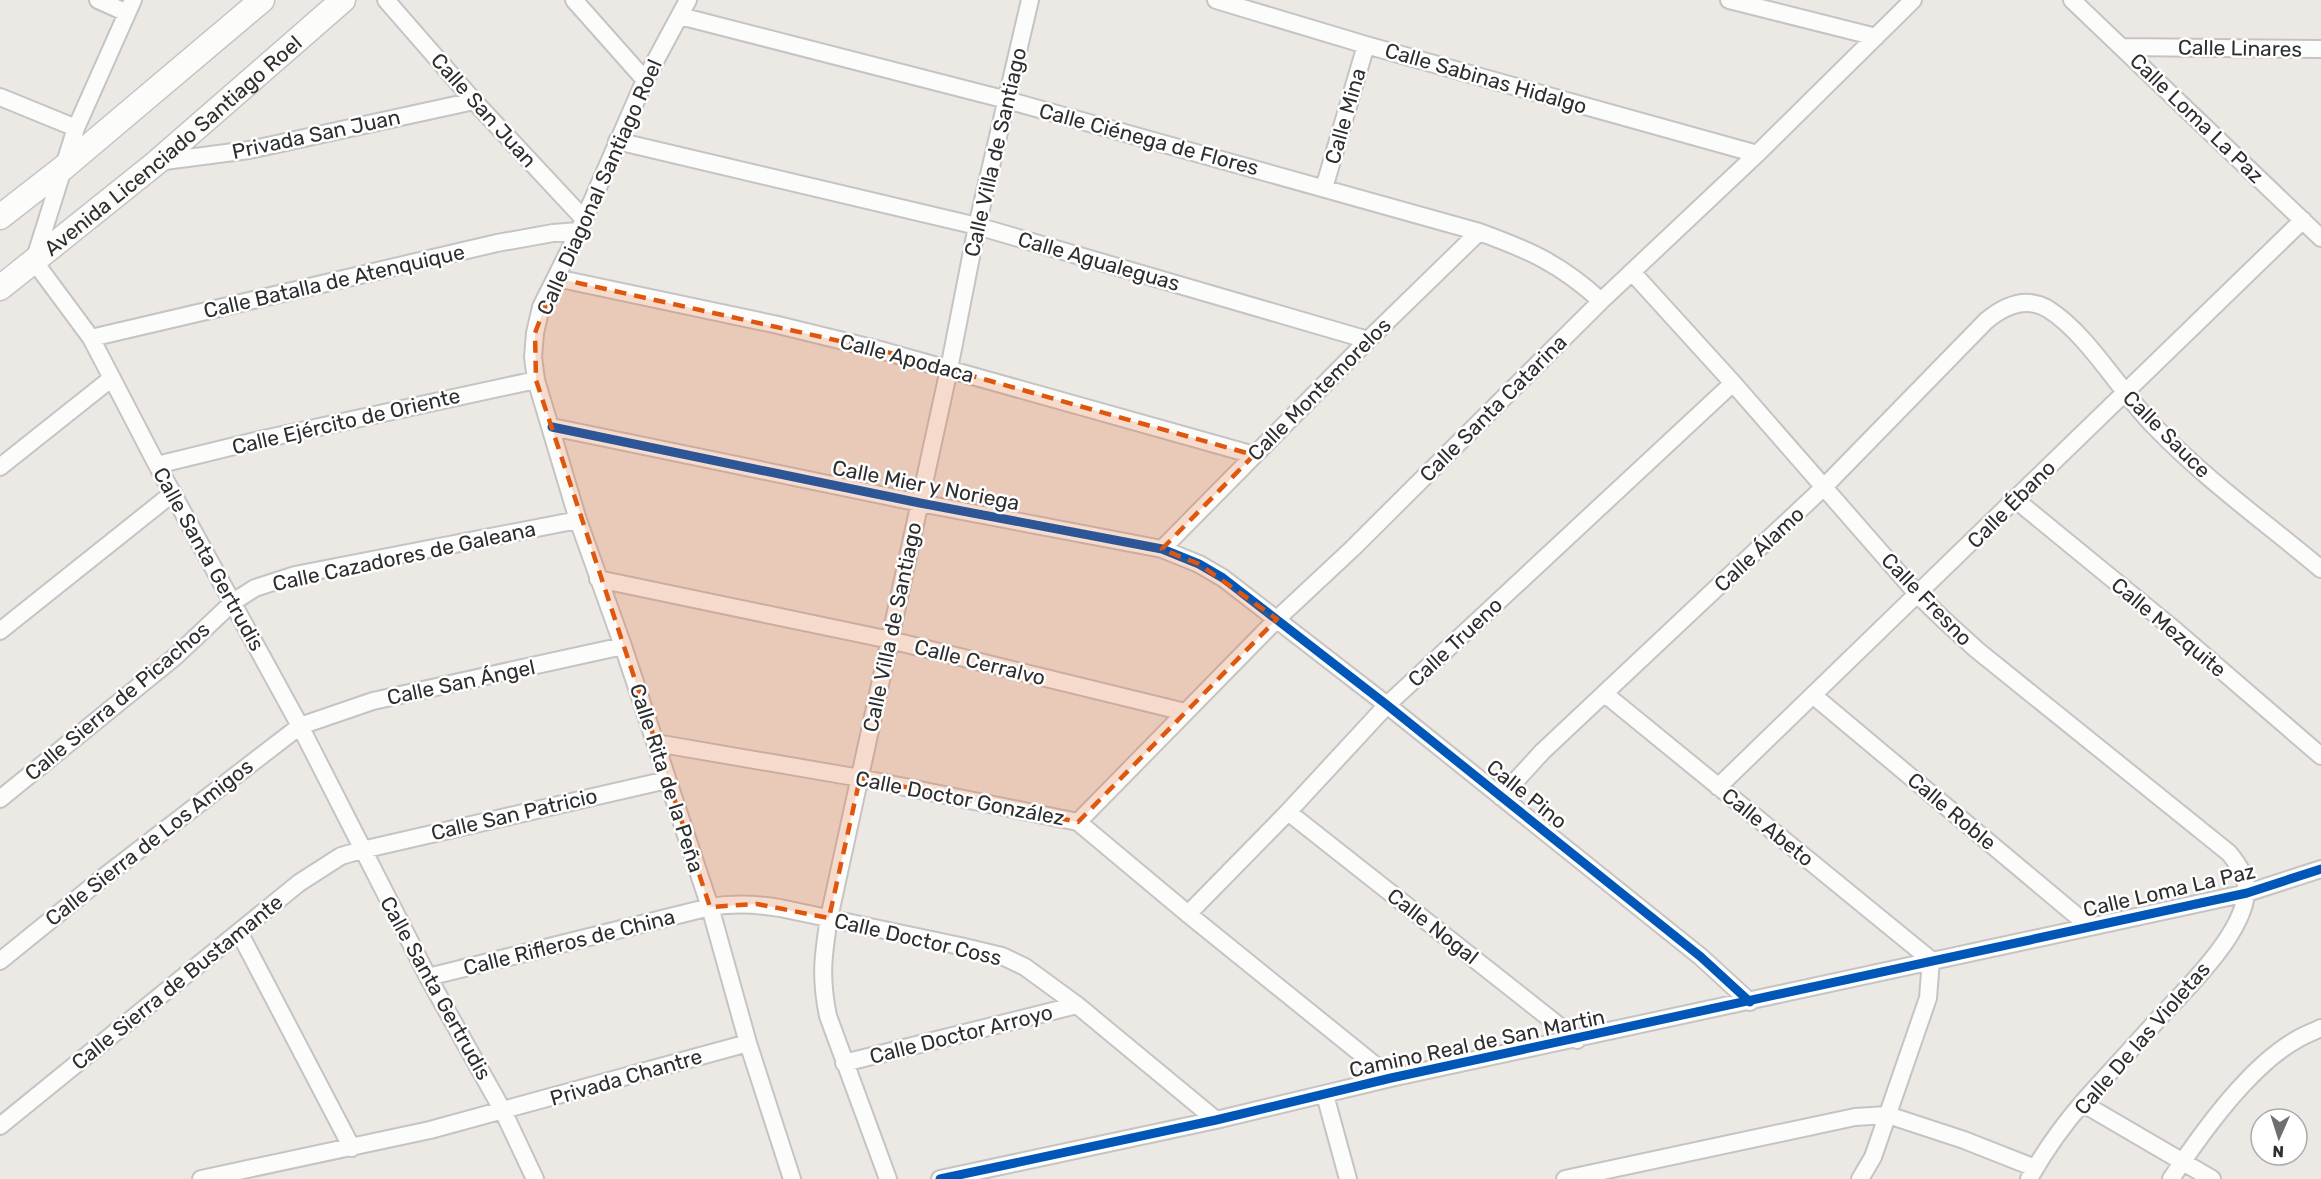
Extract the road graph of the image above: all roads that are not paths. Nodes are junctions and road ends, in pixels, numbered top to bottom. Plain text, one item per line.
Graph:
1 (98, 0) edge
2 (262, 0) edge
3 (343, 0) edge
4 (386, 0) edge
5 (574, 0) edge
6 (688, 0) edge
7 (1030, 0) edge
8 (1215, 0) edge
9 (1730, 0) edge
10 (1913, 0) edge
11 (2072, 0) edge
12 (130, 7) edge
13 (680, 16) junction
14 (1876, 37) junction
15 (1366, 45) junction
16 (2123, 47) junction
17 (2321, 49) edge
18 (645, 80) junction
19 (0, 97) edge
20 (474, 100) junction
21 (1006, 100) junction
22 (76, 128) junction
23 (617, 141) junction
24 (1756, 154) junction
25 (156, 163) junction
26 (63, 168) junction
27 (1324, 188) junction
28 (0, 217) edge
29 (2303, 220) junction
30 (581, 225) junction
31 (977, 226) junction
32 (1479, 232) junction
33 (2321, 238) edge
34 (34, 261) junction
35 (1632, 272) junction
36 (556, 278) junction
37 (0, 288) edge
38 (1601, 301) junction
39 (2017, 303) joint
40 (91, 338) junction
41 (1368, 340) junction
42 (949, 369) junction
43 (112, 378) junction
44 (536, 380) junction
45 (1734, 382) junction
46 (2125, 392) junction
47 (552, 427) junction
48 (1254, 455) junction
49 (157, 465) junction
50 (0, 467) edge
51 (1824, 487) junction
52 (173, 493) junction
53 (2016, 500) junction
54 (920, 503) junction
55 (578, 520) junction
56 (1162, 549) junction
57 (2321, 569) edge
58 (598, 579) junction
59 (1918, 595) junction
60 (233, 602) junction
61 (1277, 619) junction
62 (0, 631) edge
63 (890, 640) junction
64 (623, 646) junction
65 (1605, 694) junction
66 (1814, 696) junction
67 (1387, 705) junction
68 (1185, 712) junction
69 (300, 726) junction
70 (656, 743) junction
71 (2321, 756) edge
72 (860, 778) junction
73 (667, 780) junction
74 (1718, 787) junction
75 (1501, 796) junction
76 (0, 798) edge
77 (1288, 812) junction
78 (1078, 822) junction
79 (362, 850) junction
80 (2321, 869) edge
81 (2247, 893) junction
82 (710, 907) junction
83 (1188, 914) junction
84 (829, 918) junction
85 (2090, 927) junction
86 (239, 932) junction
87 (2022, 940) joint
88 (1931, 960) junction
89 (0, 961) edge
90 (428, 977) junction
91 (1750, 1002) junction
92 (1077, 1005) junction
93 (2321, 1028) edge
94 (1577, 1040) junction
95 (748, 1042) junction
96 (844, 1063) junction
97 (1391, 1078) junction
98 (1325, 1095) junction
99 (2082, 1103) junction
100 (503, 1111) junction
101 (1888, 1115) junction
102 (1216, 1120) junction
103 (0, 1126) edge
104 (352, 1148) junction
105 (2183, 1161) junction
106 (2032, 1173) edge
107 (201, 1179) edge
108 (535, 1179) edge
109 (792, 1179) edge
110 (888, 1179) edge
111 (940, 1179) edge
112 (1348, 1179) edge
113 (1565, 1179) edge
114 (1860, 1179) edge
115 (2171, 1179) edge
116 (2212, 1179) edge

1 - 12 street
2 - 26 street
3 - 25 street, Avenida Licenciado Santiago Roel
4 - 20 street, Calle San Juan
5 - 18 street
6 - 13 street, Calle Diagonal Santiago Roel
7 - 21 street, Calle Villa de Santiago
8 - 15 street, Calle Sabinas Hidalgo
9 - 14 street
10 - 14 street, Calle Santa Catarina
11 - 16 street, Calle Loma La Paz
12 - 22 street
13 - 18 street, Calle Diagonal Santiago Roel
13 - 21 street, Calle Ciénega de Flores
14 - 24 street, Calle Santa Catarina
15 - 24 street, Calle Sabinas Hidalgo
15 - 27 street, Calle Mina
16 - 17 street, Calle Linares
16 - 29 street, Calle Loma La Paz
18 - 23 street, Calle Diagonal Santiago Roel
19 - 22 street
20 - 25 street, Privada San Juan
20 - 30 street, Calle San Juan
21 - 27 street, Calle Ciénega de Flores
21 - 31 street, Calle Villa de Santiago
22 - 26 street
23 - 30 street, Calle Diagonal Santiago Roel
23 - 31 street, Calle Agualeguas
24 - 35 street, Calle Santa Catarina
25 - 34 street, Avenida Licenciado Santiago Roel
26 - 28 street
26 - 34 street
27 - 32 street, Calle Ciénega de Flores
29 - 33 street, Calle Loma La Paz
29 - 46 street, Calle Ébano
30 - 36 street, Calle Diagonal Santiago Roel
30 - 40 street, Calle Batalla de Atenquique
31 - 41 street, Calle Agualeguas
31 - 42 street, Calle Villa de Santiago
32 - 38 street, Calle Ciénega de Flores
32 - 41 street, Calle Montemorelos
34 - 37 street, Avenida Licenciado Santiago Roel
34 - 40 street, Calle Santa Gertrudis
35 - 38 street, Calle Santa Catarina
35 - 45 street, Calle Fresno
36 - 42 street, Calle Apodaca
36 - 44 street, Calle Diagonal Santiago Roel
38 - 61 street, Calle Santa Catarina
39 - 46 street, Calle Sauce
39 - 51 street, Calle Álamo
40 - 43 street, Calle Santa Gertrudis
41 - 48 street, Calle Montemorelos
42 - 48 street, Calle Apodaca
42 - 54 street, Calle Villa de Santiago
43 - 49 street, Calle Santa Gertrudis
43 - 50 street
44 - 47 street, Calle Rita de la Peña
44 - 49 street, Calle Ejército de Oriente
45 - 51 street, Calle Fresno
45 - 67 street, Calle Trueno
46 - 53 street, Calle Ébano
46 - 57 street, Calle Sauce
47 - 54 street, Calle Mier y Noriega
47 - 55 street, Calle Rita de la Peña
48 - 56 street, Calle Montemorelos
49 - 52 street, Calle Santa Gertrudis
51 - 59 street, Calle Fresno
51 - 65 street, Calle Álamo
52 - 60 street, Calle Santa Gertrudis
52 - 62 street
53 - 59 street, Calle Ébano
53 - 71 street, Calle Mezquite
54 - 56 street, Calle Mier y Noriega
54 - 63 street, Calle Villa de Santiago
55 - 58 street, Calle Rita de la Peña
55 - 60 street, Calle Cazadores de Galeana
56 - 61 street, Calle Mier y Noriega
58 - 63 street, Calle Cerralvo
58 - 64 street, Calle Rita de la Peña
59 - 66 street, Calle Ébano
59 - 81 street, Calle Fresno
60 - 69 street, Calle Santa Gertrudis
60 - 76 street, Calle Sierra de Picachos
61 - 67 street, Calle Pino
61 - 68 street, Calle Santa Catarina
63 - 68 street, Calle Cerralvo
63 - 72 street, Calle Villa de Santiago
64 - 69 street, Calle San Ángel
64 - 70 street, Calle Rita de la Peña
65 - 74 street, Calle Abeto
65 - 75 street, Calle Álamo
66 - 74 street, Calle Ébano
66 - 85 street, Calle Roble
67 - 75 street, Calle Pino
67 - 77 street, Calle Trueno
68 - 78 street, Calle Santa Catarina
69 - 79 street, Calle Santa Gertrudis
69 - 89 street, Calle Sierra de Los Amigos
70 - 72 street, Calle Doctor González
70 - 73 street, Calle Rita de la Peña
72 - 78 street, Calle Doctor González
72 - 84 street, Calle Villa de Santiago
73 - 79 street, Calle San Patricio
73 - 82 street, Calle Rita de la Peña
74 - 88 street, Calle Abeto
75 - 91 street, Calle Pino
77 - 83 street, Calle Trueno
77 - 94 street, Calle Nogal
78 - 83 street, Calle Doctor González
79 - 86 street, Calle Sierra de Bustamante
79 - 90 street, Calle Santa Gertrudis
80 - 81 street, Calle Loma La Paz
81 - 85 street, Calle Loma La Paz
81 - 99 street, Calle De las Violetas
82 - 84 street, Calle Doctor Coss
82 - 90 street, Calle Rifleros de China
82 - 95 street, Calle Rita de la Peña
83 - 97 street, Calle Doctor González
84 - 92 street, Calle Doctor Coss
84 - 96 street, Calle Villa de Santiago
85 - 87 street, Calle Loma La Paz
86 - 103 street, Calle Sierra de Bustamante
86 - 104 street
87 - 88 street, Camino Real de San Martin
88 - 91 street, Camino Real de San Martin
88 - 101 street
90 - 100 street, Calle Santa Gertrudis
91 - 94 street, Camino Real de San Martin
92 - 96 street, Calle Doctor Arroyo
92 - 102 street, Calle Doctor Coss
93 - 105 street
94 - 97 street, Camino Real de San Martin
95 - 100 street, Privada Chantre
95 - 109 street, Calle Rita de la Peña
96 - 110 street, Calle Villa de Santiago
97 - 98 street, Camino Real de San Martin
98 - 102 street, Camino Real de San Martin
98 - 112 street
99 - 105 street
99 - 106 street, Calle De las Violetas
100 - 104 street, Privada Chantre
100 - 108 street, Calle Santa Gertrudis
101 - 106 street
101 - 113 street
101 - 114 street
102 - 111 street, Camino Real de San Martin
104 - 107 street, Privada Chantre
105 - 115 street
105 - 116 street

